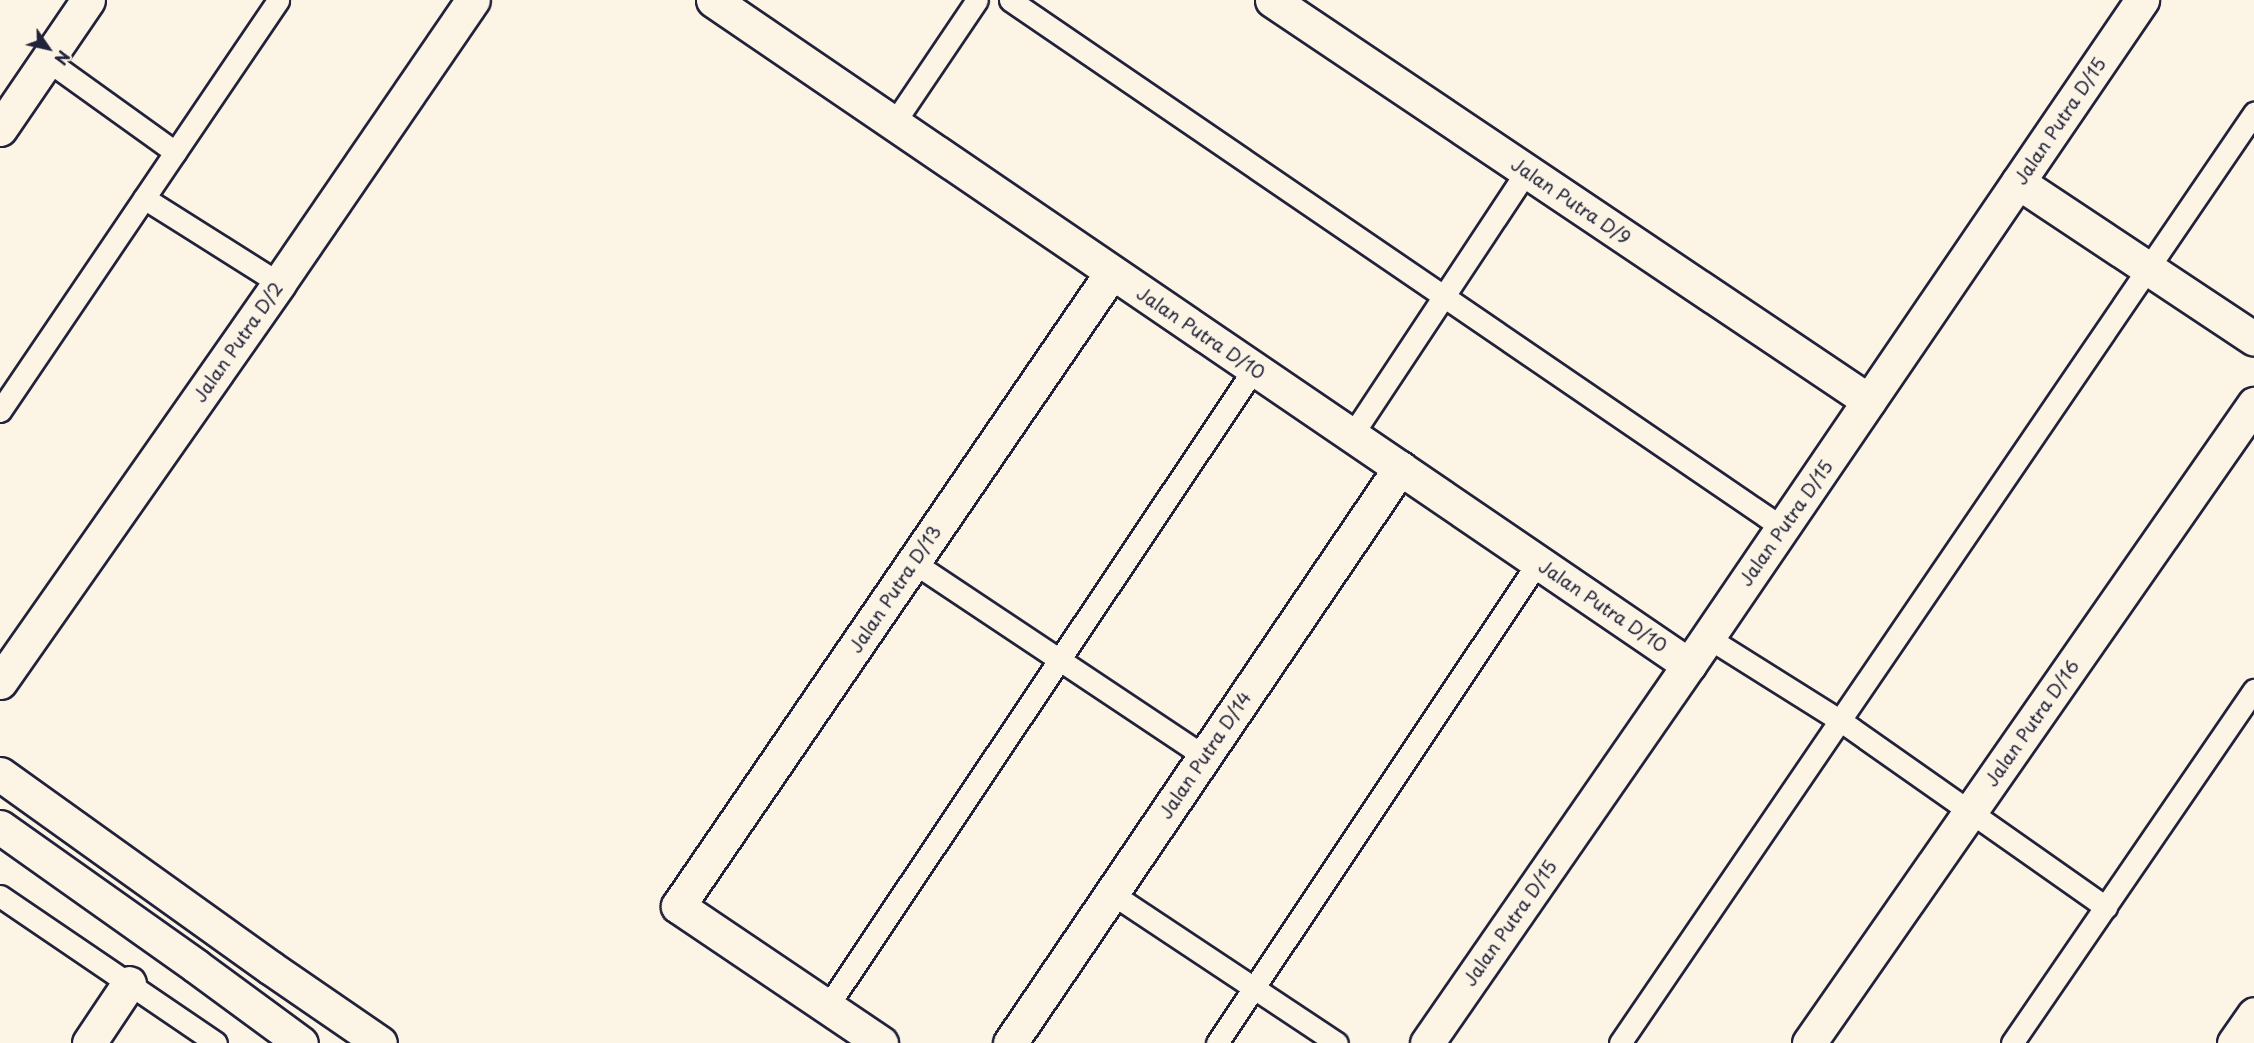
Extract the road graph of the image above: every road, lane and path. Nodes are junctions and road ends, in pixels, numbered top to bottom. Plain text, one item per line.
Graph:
1 (88, 0) edge
2 (278, 0) edge
3 (473, 0) edge
4 (713, 0) edge
5 (977, 0) edge
6 (1010, 0) edge
7 (1272, 0) edge
8 (2142, 0) edge
9 (46, 60) junction
10 (2254, 113) edge
11 (894, 123) junction
12 (0, 129) edge
13 (175, 152) junction
14 (1527, 171) junction
15 (2018, 182) junction
16 (144, 198) junction
17 (2149, 269) junction
18 (1112, 272) junction
19 (279, 283) junction
20 (1444, 297) junction
21 (2254, 339) edge
22 (1254, 369) junction
23 (1869, 401) junction
24 (2254, 404) edge
25 (0, 411) edge
26 (1352, 435) junction
27 (1400, 468) junction
28 (1783, 528) junction
29 (913, 562) junction
30 (1538, 562) junction
31 (1707, 637) junction
32 (1060, 659) junction
33 (1689, 665) junction
34 (0, 682) edge
35 (2254, 690) edge
36 (1841, 721) junction
37 (1204, 756) junction
38 (0, 774) edge
39 (1970, 812) junction
40 (0, 827) edge
41 (1111, 893) junction
42 (0, 896) edge
43 (2106, 907) junction
44 (129, 983) junction
45 (1254, 988) junction
46 (827, 1007) junction
47 (2254, 1014) edge
48 (346, 1034) edge
49 (1435, 1040) edge
50 (89, 1043) edge
51 (216, 1043) edge
52 (301, 1043) edge
53 (380, 1043) edge
54 (881, 1043) edge
55 (1010, 1043) edge
56 (1217, 1043) edge
57 (1337, 1043) edge
58 (1620, 1043) edge
59 (1809, 1043) edge
60 (2012, 1043) edge
61 (2234, 1043) edge

1 - 9 street
2 - 13 lane
3 - 19 street, Jalan Putra D/2
4 - 11 street, Jalan Putra D/10
5 - 11 lane
6 - 20 lane
7 - 14 street, Jalan Putra D/9
8 - 15 street, Jalan Putra D/15
9 - 12 street
9 - 13 lane
10 - 17 lane
11 - 18 street, Jalan Putra D/10
13 - 16 lane
14 - 20 lane
14 - 23 street, Jalan Putra D/9
15 - 17 street
15 - 23 street, Jalan Putra D/15
16 - 19 lane
16 - 25 lane
17 - 21 street
17 - 36 lane
18 - 22 street, Jalan Putra D/10
18 - 29 street, Jalan Putra D/13
19 - 34 street, Jalan Putra D/2
20 - 26 lane
20 - 28 lane
22 - 26 street, Jalan Putra D/10
22 - 32 lane
23 - 28 street, Jalan Putra D/15
24 - 39 street, Jalan Putra D/16
26 - 27 street, Jalan Putra D/10
27 - 30 street, Jalan Putra D/10
27 - 37 street, Jalan Putra D/14
28 - 31 street, Jalan Putra D/15
29 - 32 lane
29 - 46 street, Jalan Putra D/13
30 - 33 street, Jalan Putra D/10
30 - 45 lane
31 - 33 street, Jalan Putra D/15
31 - 36 lane
32 - 37 lane
32 - 46 lane
33 - 49 street, Jalan Putra D/15
35 - 43 lane
36 - 39 lane
36 - 58 lane
37 - 41 street, Jalan Putra D/14
38 - 48 street
39 - 43 lane
39 - 59 street, Jalan Putra D/16
40 - 52 street
41 - 45 lane
41 - 55 street, Jalan Putra D/14
42 - 44 lane
43 - 60 lane
44 - 50 street
44 - 51 lane
45 - 56 lane
45 - 57 lane
46 - 54 street
47 - 61 street
48 - 53 street

